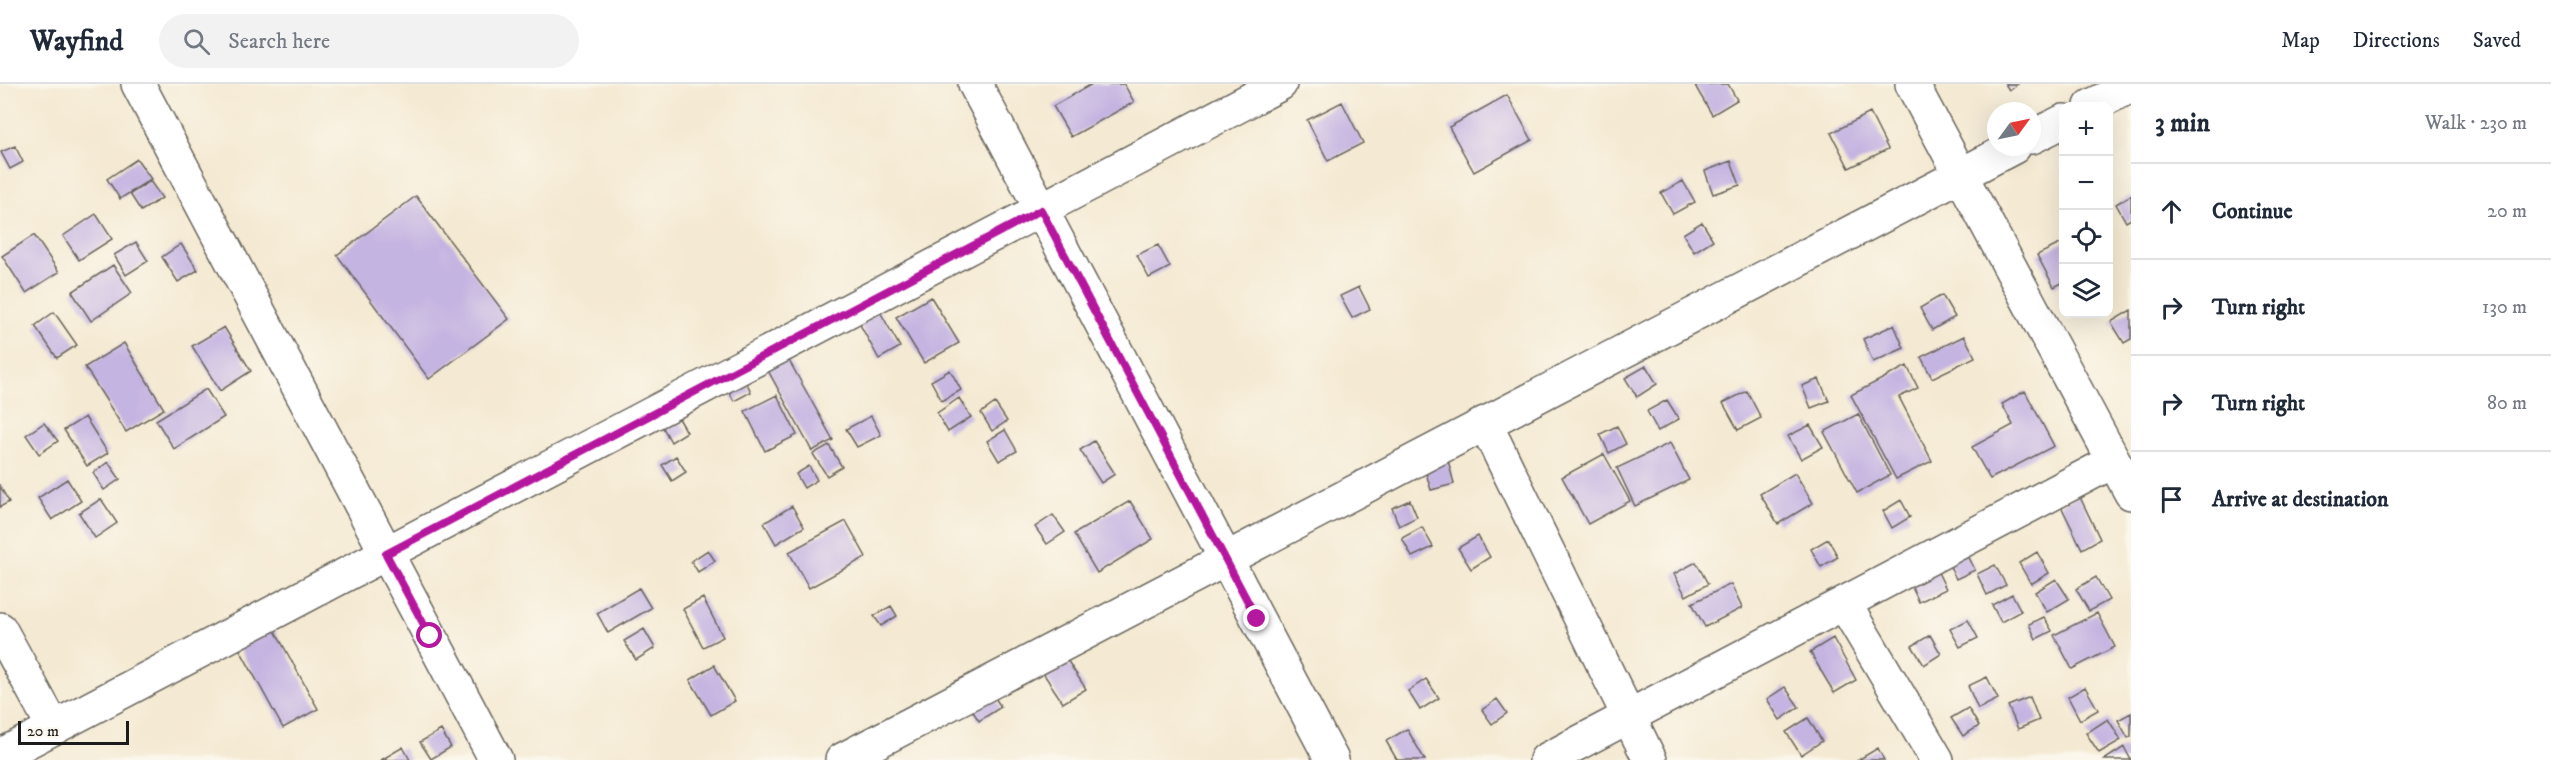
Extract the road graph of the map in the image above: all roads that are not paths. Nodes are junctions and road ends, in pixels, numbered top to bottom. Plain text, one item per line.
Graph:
1 (138, 84) edge
2 (975, 84) edge
3 (1280, 84) edge
4 (1912, 84) edge
5 (2131, 86) edge
6 (2099, 102) edge
7 (2059, 124) edge
8 (2041, 132) edge
9 (1997, 156) edge
10 (1961, 175) junction
11 (1041, 210) junction
12 (1485, 423) junction
13 (2114, 461) junction
14 (2131, 493) edge
15 (386, 554) junction
16 (1226, 559) junction
17 (1844, 603) junction
18 (0, 629) edge
19 (1629, 717) junction
20 (54, 728) junction
21 (0, 756) edge
22 (496, 760) edge
23 (842, 760) edge
24 (1332, 760) edge
25 (1546, 760) edge
26 (1650, 760) edge
27 (1937, 760) edge

1 - 15 street
2 - 11 street
3 - 11 street
4 - 10 street
5 - 6 street
7 - 8 street
9 - 10 street
10 - 12 street
10 - 13 street
11 - 15 street
11 - 16 street
12 - 16 street
12 - 19 street
13 - 14 street
13 - 17 street
15 - 20 street
15 - 22 street
16 - 23 street
16 - 24 street
17 - 19 street
17 - 27 street
18 - 20 street
19 - 25 street
19 - 26 street
20 - 21 street

